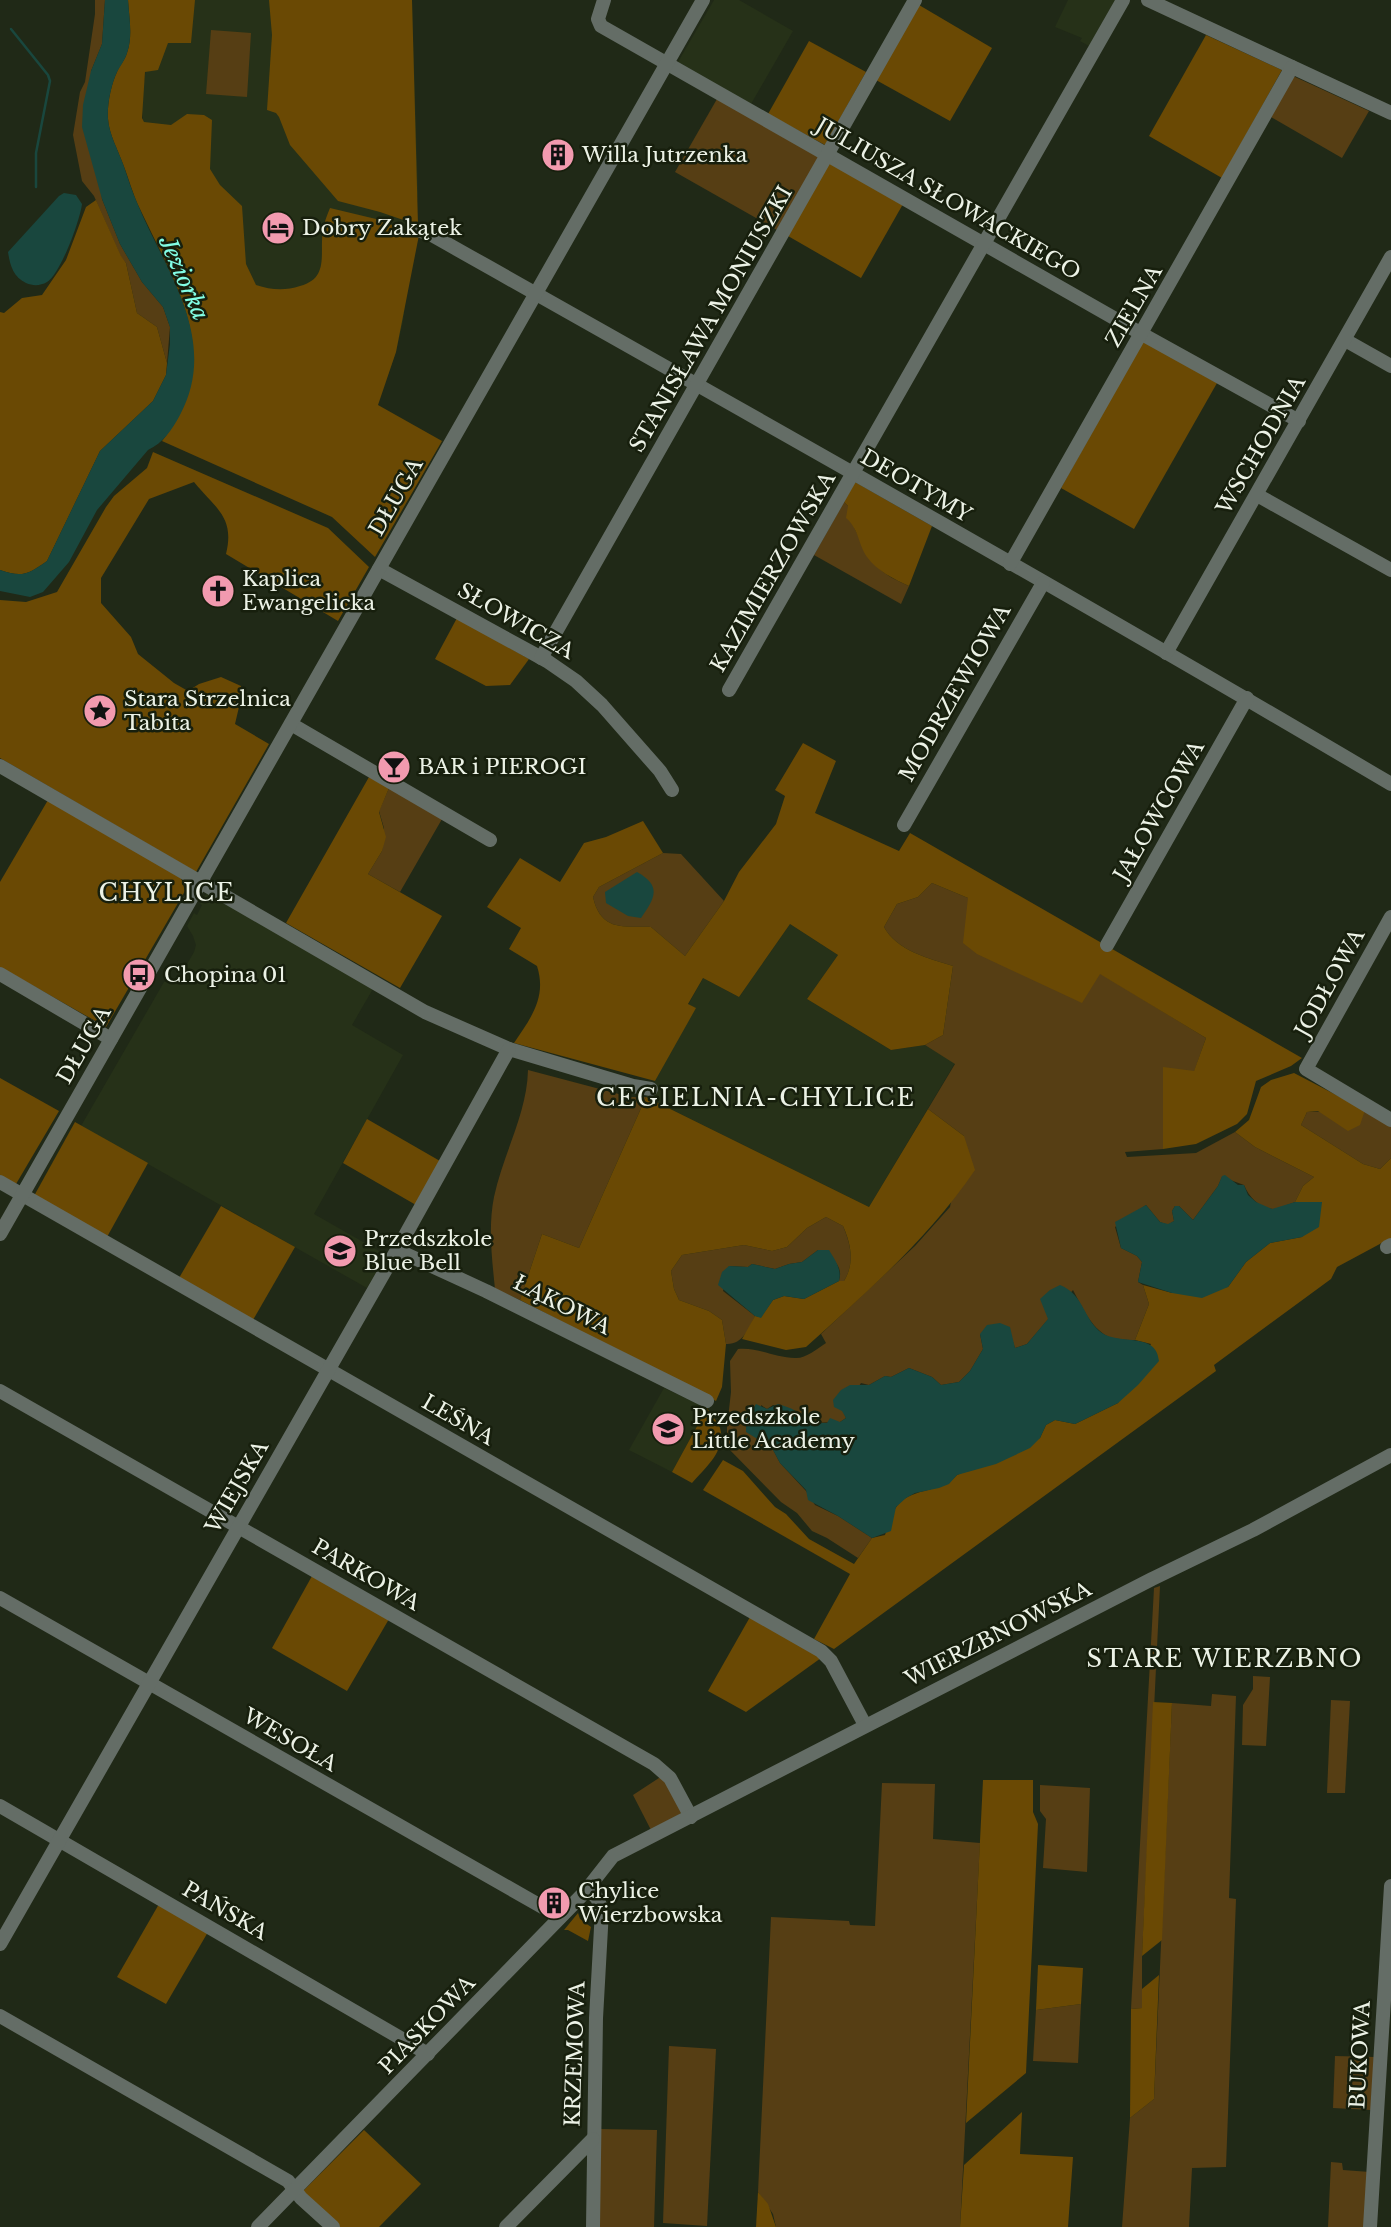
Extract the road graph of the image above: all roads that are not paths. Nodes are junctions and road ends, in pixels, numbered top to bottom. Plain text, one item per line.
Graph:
1 (604, 0) edge
2 (703, 0) edge
3 (915, 0) edge
4 (1122, 0) edge
5 (1147, 0) edge
6 (667, 64) junction
7 (1292, 67) junction
8 (1391, 113) edge
9 (828, 155) junction
10 (418, 230) dead end
11 (985, 244) junction
12 (1391, 257) edge
13 (537, 294) junction
14 (1142, 334) junction
15 (1345, 340) junction
16 (1391, 366) edge
17 (697, 385) junction
18 (1299, 421) junction
19 (853, 475) junction
20 (1257, 495) junction
21 (1010, 564) junction
22 (379, 569) junction
23 (1391, 570) edge
24 (1043, 583) junction
25 (1166, 653) junction
26 (541, 658) junction
27 (729, 690) dead end
28 (1247, 698) junction
29 (291, 724) junction
30 (0, 766) edge
31 (1391, 784) edge
32 (672, 790) dead end
33 (904, 825) dead end
34 (490, 840) dead end
35 (201, 882) junction
36 (1391, 917) edge
37 (1107, 945) dead end
38 (0, 974) edge
39 (111, 1039) junction
40 (509, 1049) junction
41 (651, 1089) dead end
42 (1391, 1120) edge
43 (0, 1182) edge
44 (23, 1195) junction
45 (0, 1234) edge
46 (397, 1250) junction
47 (327, 1370) junction
48 (0, 1391) edge
49 (707, 1401) dead end
50 (1391, 1455) edge
51 (239, 1526) junction
52 (0, 1598) edge
53 (149, 1684) junction
54 (865, 1725) junction
55 (0, 1806) edge
56 (691, 1817) junction
57 (60, 1840) junction
58 (624, 1851) joint
59 (1391, 1886) edge
60 (587, 1888) junction
61 (560, 1917) junction
62 (0, 1944) edge
63 (0, 2016) edge
64 (428, 2054) junction
65 (593, 2138) junction
66 (571, 2161) junction
67 (593, 2164) junction
68 (296, 2189) junction
69 (258, 2227) edge
70 (333, 2227) edge
71 (506, 2227) edge
72 (593, 2227) edge
73 (1370, 2227) edge

1 - 6 street, JULIUSZA SŁOWACKIEGO
2 - 6 street, DŁUGA
3 - 9 street, STANISŁAWA MONIUSZKI
4 - 11 street, KAZIMIERZOWSKA
5 - 7 street
6 - 9 street, JULIUSZA SŁOWACKIEGO
6 - 13 street, DŁUGA
7 - 8 street
7 - 14 street, ZIELNA
9 - 11 street, JULIUSZA SŁOWACKIEGO
9 - 17 street, STANISŁAWA MONIUSZKI
10 - 13 street, DEOTYMY
11 - 14 street, JULIUSZA SŁOWACKIEGO
11 - 19 street, KAZIMIERZOWSKA
12 - 15 street, WSCHODNIA
13 - 17 street, DEOTYMY
13 - 22 street, DŁUGA
14 - 18 street, JULIUSZA SŁOWACKIEGO
14 - 21 street, ZIELNA
15 - 16 street
15 - 18 street, WSCHODNIA
17 - 19 street, DEOTYMY
17 - 26 street, STANISŁAWA MONIUSZKI
18 - 20 street, WSCHODNIA
19 - 21 street, DEOTYMY
19 - 27 street, KAZIMIERZOWSKA
20 - 23 street
20 - 25 street, WSCHODNIA
21 - 24 street, DEOTYMY
22 - 26 street, SŁOWICZA
22 - 29 street, DŁUGA
24 - 25 street, DEOTYMY
24 - 33 street, MODRZEWIOWA
25 - 28 street, DEOTYMY
26 - 32 street, SŁOWICZA
28 - 31 street, DEOTYMY
28 - 37 street, JAŁOWCOWA
29 - 34 street
29 - 35 street, DŁUGA
30 - 35 street
35 - 39 street, DŁUGA
35 - 40 street
36 - 42 street, JODŁOWA
38 - 39 street
39 - 44 street, DŁUGA
40 - 41 street
40 - 46 street, WIEJSKA
43 - 44 street, LEŚNA
44 - 45 street, DŁUGA
44 - 47 street, LEŚNA
46 - 47 street, WIEJSKA
46 - 49 street, ŁĄKOWA
47 - 51 street, WIEJSKA
47 - 54 street, LEŚNA
48 - 51 street, PARKOWA
50 - 54 street, WIERZBNOWSKA
51 - 53 street, WIEJSKA
51 - 56 street, PARKOWA
52 - 53 street, WESOŁA
53 - 57 street, WIEJSKA
53 - 61 street, WESOŁA
54 - 56 street, WIERZBNOWSKA
55 - 57 street, PAŃSKA
56 - 58 street, WIERZBNOWSKA
57 - 62 street, WIEJSKA
57 - 64 street, PAŃSKA
58 - 60 street, PIASKOWA
59 - 73 street, BUKOWA
60 - 61 street, PIASKOWA
60 - 65 street, KRZEMOWA
61 - 64 street, PIASKOWA
63 - 68 street
64 - 68 street, PIASKOWA
65 - 66 street
65 - 67 street, KRZEMOWA
66 - 67 street
66 - 71 street
67 - 72 street, KRZEMOWA
68 - 69 street, PIASKOWA
68 - 70 street

